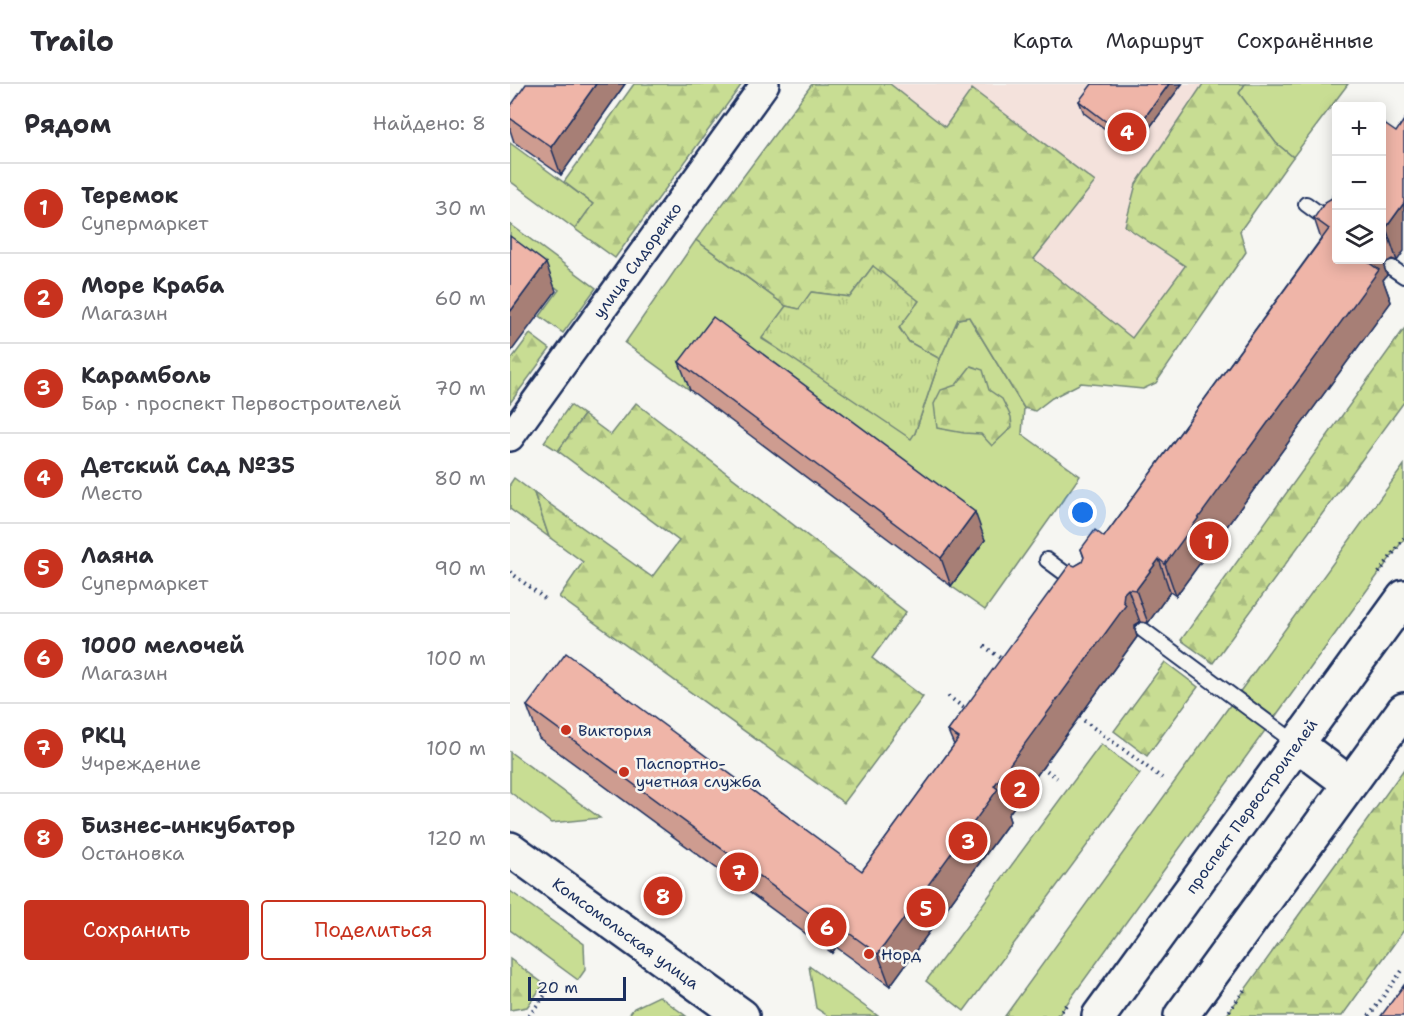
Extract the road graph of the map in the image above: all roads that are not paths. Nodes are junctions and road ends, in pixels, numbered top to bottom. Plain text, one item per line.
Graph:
1 (765, 84) edge
2 (1306, 204) dead end
3 (1332, 223) edge
4 (1392, 268) dead end
5 (1404, 276) edge
6 (510, 437) edge
7 (1047, 560) dead end
8 (1087, 589) edge
9 (1404, 597) edge
10 (1143, 630) dead end
11 (1404, 710) edge
12 (1296, 744) junction
13 (1350, 784) junction
14 (510, 849) edge
15 (742, 1016) edge
16 (1099, 1016) edge
17 (1181, 1016) edge

1 - 6 street, улица Сидоренко
2 - 3 lane
4 - 5 lane
7 - 8 lane
9 - 12 main road, проспект Первостроителей
10 - 12 lane
11 - 13 main road
12 - 13 main road
12 - 16 main road, проспект Первостроителей
13 - 17 main road
14 - 15 main road, Комсомольская улица

